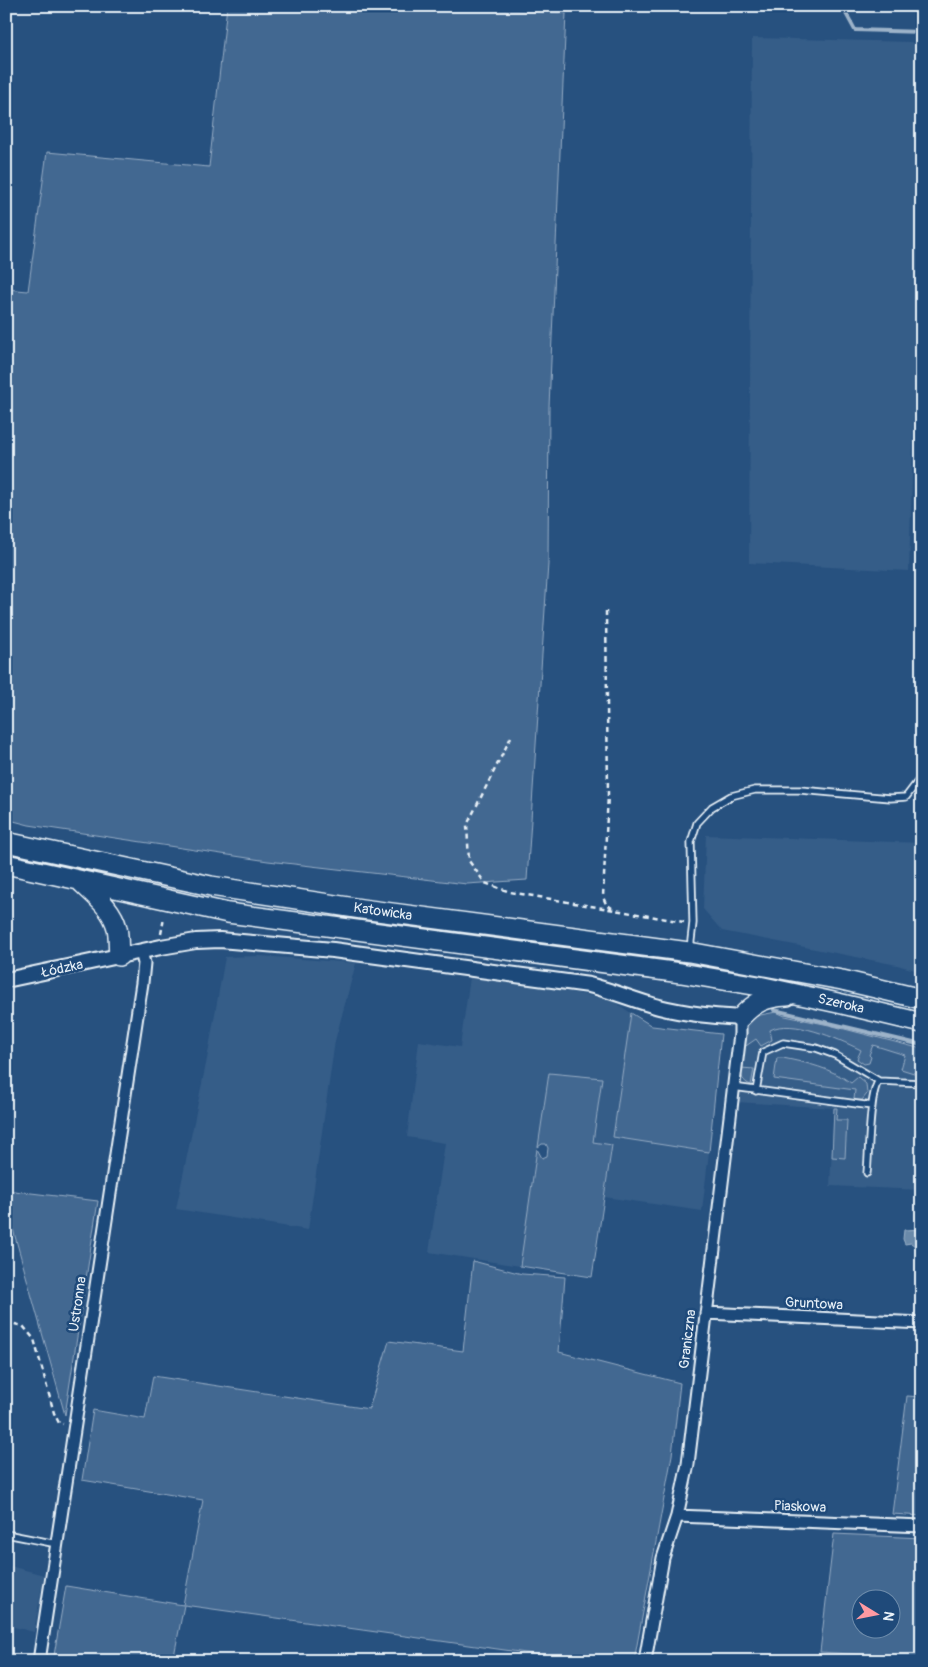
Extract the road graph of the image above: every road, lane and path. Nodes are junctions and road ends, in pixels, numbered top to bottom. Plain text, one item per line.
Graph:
1 (606, 611) dead end
2 (511, 737) dead end
3 (922, 776) edge
4 (6, 842) edge
5 (6, 864) edge
6 (80, 881) junction
7 (613, 909) junction
8 (164, 918) dead end
9 (693, 923) junction
10 (159, 941) dead end
11 (141, 952) junction
12 (689, 952) junction
13 (119, 956) junction
14 (763, 964) joint
15 (6, 980) edge
16 (759, 986) joint
17 (802, 995) junction
18 (922, 999) edge
19 (740, 1018) junction
20 (922, 1023) edge
21 (878, 1081) junction
22 (922, 1083) edge
23 (733, 1088) junction
24 (756, 1090) junction
25 (872, 1106) junction
26 (868, 1173) dead end
27 (706, 1313) junction
28 (6, 1322) edge
29 (922, 1323) edge
30 (74, 1427) junction
31 (677, 1516) junction
32 (922, 1526) edge
33 (6, 1534) edge
34 (57, 1544) junction
35 (39, 1661) edge
36 (645, 1661) edge

1 - 7 path
2 - 7 path
3 - 9 lane
4 - 12 main road, Katowicka
5 - 6 main road, Katowicka
6 - 13 main road
6 - 16 main road, Katowicka
7 - 9 path
8 - 10 path
9 - 12 lane
11 - 13 street, Łódzka
11 - 19 street, Łódzka
11 - 30 street, Ustronna
12 - 14 main road, Katowicka
13 - 15 street, Łódzka
14 - 18 main road, Szeroka
16 - 17 main road, Szeroka
17 - 19 main road
17 - 20 main road, Szeroka
19 - 23 street, Graniczna
21 - 22 lane
21 - 24 lane
21 - 25 lane
23 - 24 lane
23 - 27 street, Graniczna
24 - 25 lane
25 - 26 lane
27 - 29 street, Gruntowa
27 - 31 street, Graniczna
28 - 30 path
30 - 34 street, Ustronna
31 - 32 street, Piaskowa
31 - 36 street, Graniczna
33 - 34 lane
34 - 35 street, Ustronna

